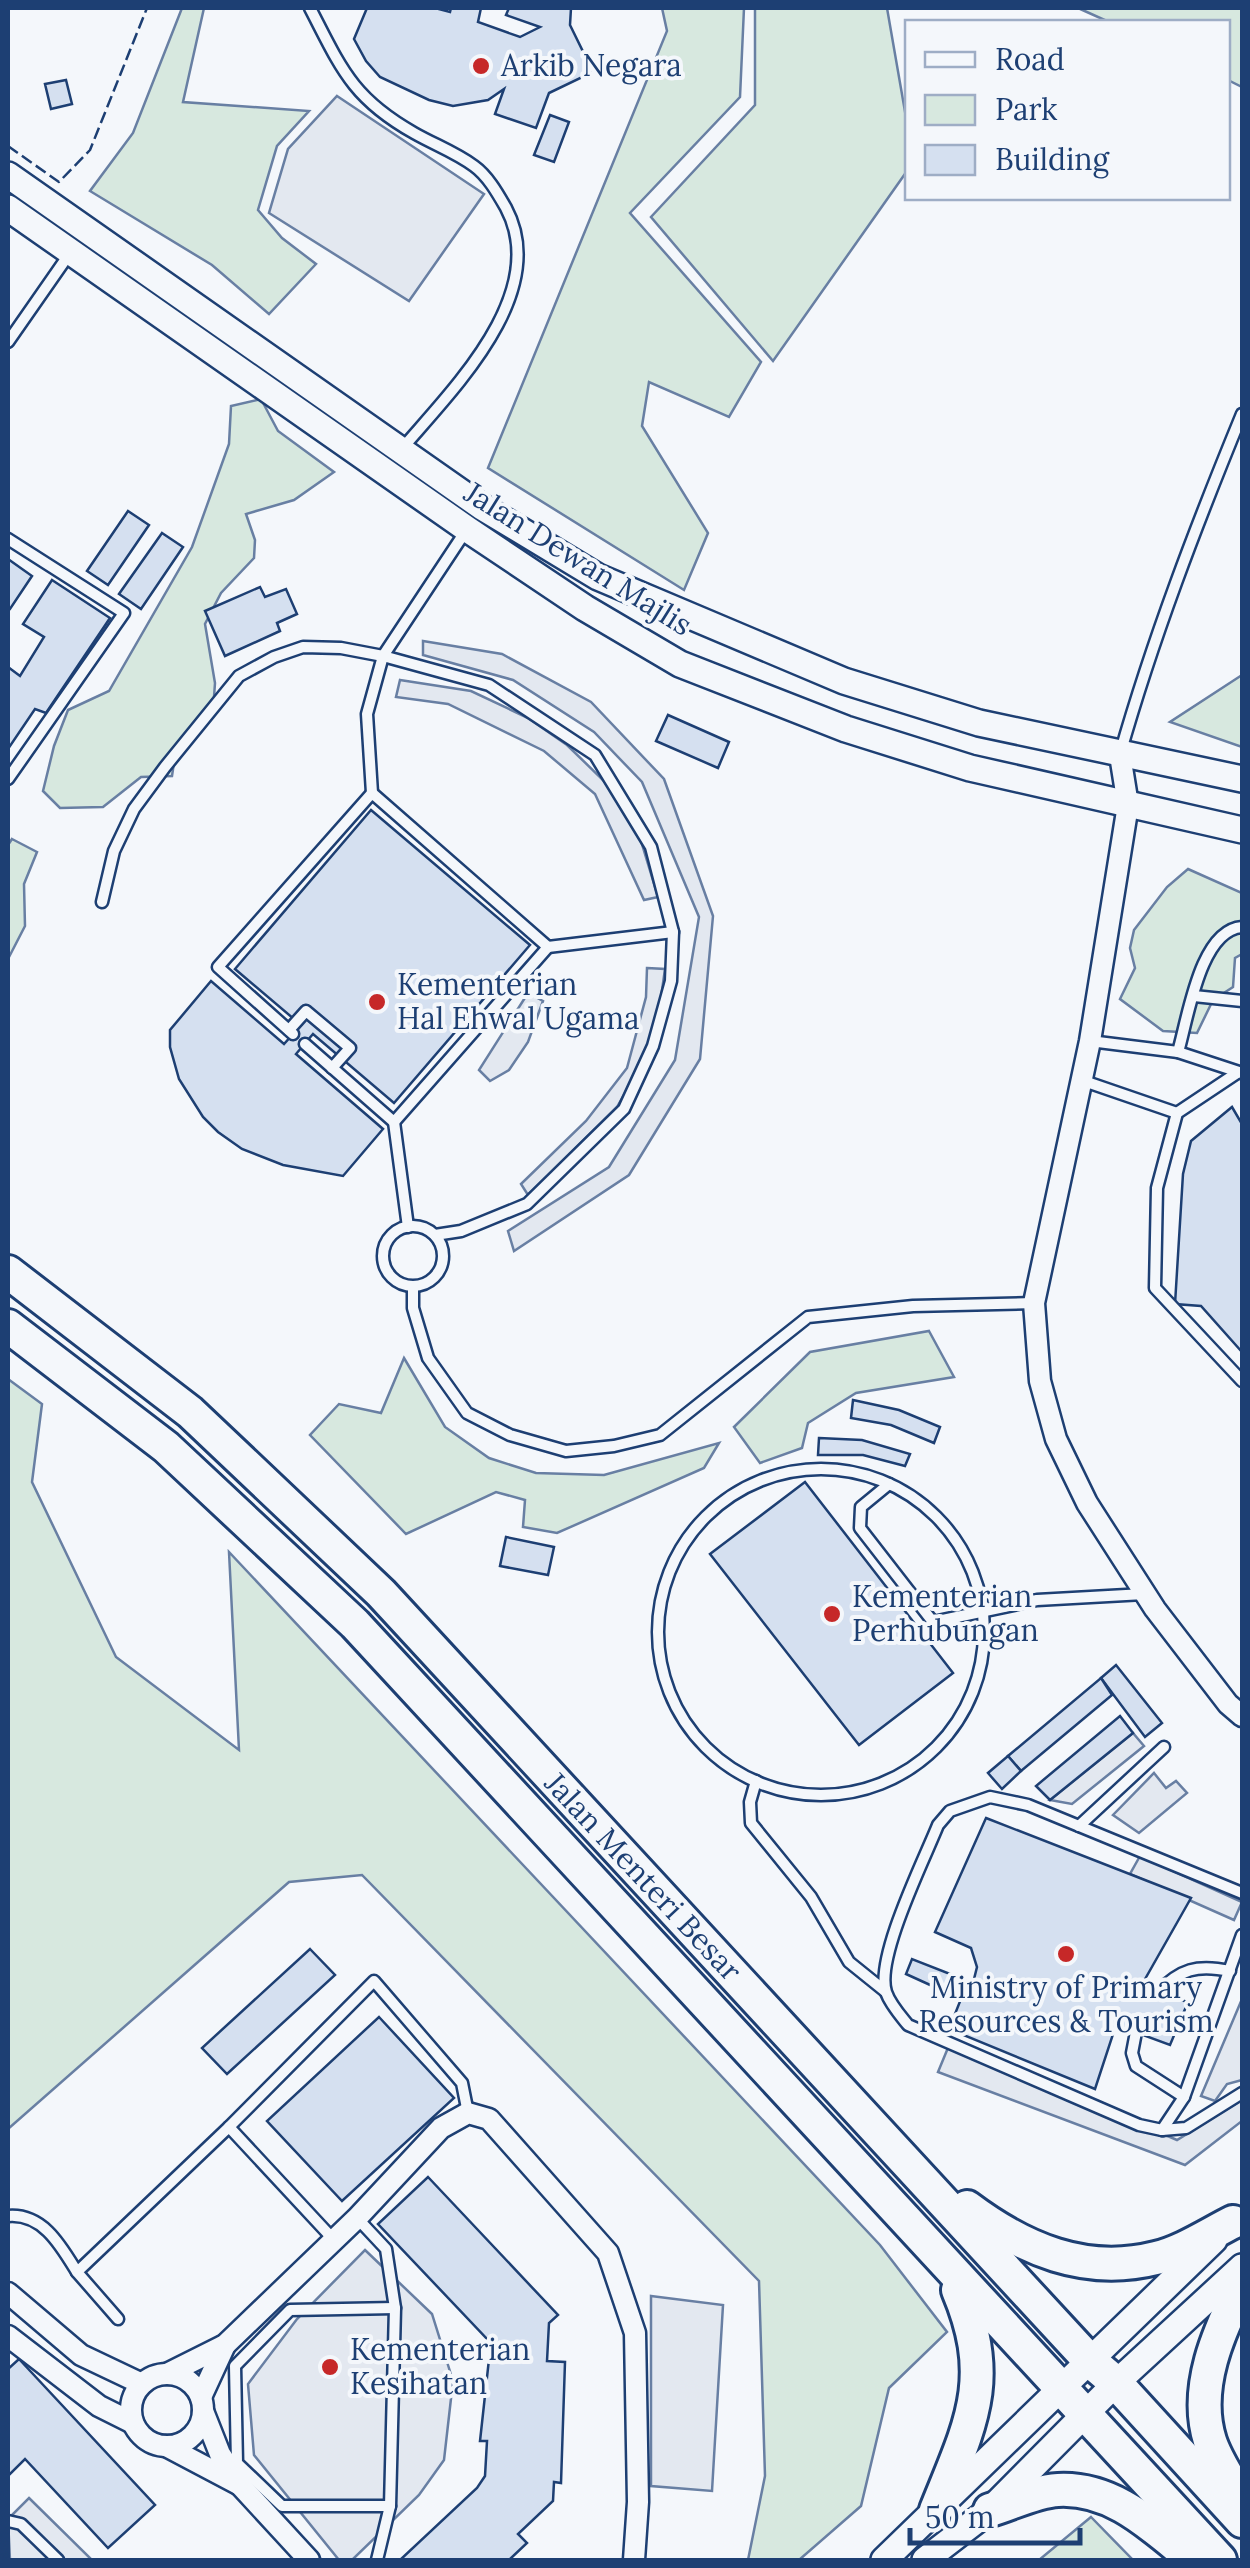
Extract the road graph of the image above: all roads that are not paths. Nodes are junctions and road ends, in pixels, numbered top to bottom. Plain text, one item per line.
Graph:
1 (310, 8) edge
2 (8, 174) edge
3 (8, 208) edge
4 (71, 252) junction
5 (8, 342) edge
6 (1242, 414) edge
7 (401, 450) junction
8 (383, 471) junction
9 (482, 507) junction
10 (467, 529) junction
11 (8, 539) edge
12 (382, 656) junction
13 (1120, 755) junction
14 (8, 779) edge
15 (1242, 779) edge
16 (372, 793) junction
17 (1128, 804) junction
18 (1242, 830) edge
19 (102, 902) dead end
20 (1242, 927) edge
21 (673, 932) junction
22 (548, 947) junction
23 (1194, 996) junction
24 (1242, 1001) edge
25 (1090, 1041) junction
26 (305, 1044) dead end
27 (1178, 1052) junction
28 (332, 1068) junction
29 (1240, 1073) edge
30 (1082, 1080) junction
31 (1177, 1113) junction
32 (394, 1122) junction
33 (408, 1226) junction
34 (435, 1235) junction
35 (8, 1272) edge
36 (413, 1286) junction
37 (1034, 1302) junction
38 (8, 1326) edge
39 (1242, 1381) edge
40 (888, 1484) junction
41 (1146, 1594) junction
42 (984, 1612) junction
43 (1242, 1716) edge
44 (1164, 1747) dead end
45 (756, 1781) junction
46 (1079, 1826) junction
47 (1242, 1893) edge
48 (1242, 1935) edge
49 (1230, 1971) junction
50 (886, 1990) junction
51 (1157, 1994) dead end
52 (1136, 2032) dead end
53 (1242, 2093) edge
54 (1184, 2098) junction
55 (468, 2113) junction
56 (228, 2128) junction
57 (1162, 2130) junction
58 (904, 2159) junction
59 (8, 2216) edge
60 (1238, 2217) edge
61 (358, 2218) junction
62 (334, 2240) junction
63 (1242, 2267) edge
64 (949, 2268) junction
65 (77, 2272) junction
66 (1242, 2285) edge
67 (8, 2293) edge
68 (395, 2308) junction
69 (118, 2319) dead end
70 (10, 2343) edge
71 (225, 2346) junction
72 (1088, 2359) junction
73 (168, 2374) junction
74 (142, 2384) junction
75 (1116, 2384) junction
76 (1061, 2390) junction
77 (202, 2404) junction
78 (1085, 2416) junction
79 (133, 2423) junction
80 (166, 2446) junction
81 (240, 2485) junction
82 (1242, 2504) edge
83 (390, 2506) junction
84 (936, 2510) junction
85 (990, 2510) junction
86 (8, 2521) edge
87 (1242, 2521) edge
88 (58, 2560) edge
89 (310, 2560) edge
90 (378, 2560) edge
91 (634, 2560) edge
92 (884, 2560) edge
93 (926, 2560) edge
94 (1194, 2560) edge
95 (1220, 2560) edge

1 - 7 lane
2 - 7 street, Jalan Dewan Majlis
3 - 4 street, Jalan Dewan Majlis
4 - 5 lane
4 - 8 street, Jalan Dewan Majlis
6 - 13 lane
7 - 8 lane
7 - 9 street, Jalan Dewan Majlis
8 - 10 street, Jalan Dewan Majlis
9 - 10 lane
9 - 13 street, Jalan Dewan Majlis
10 - 12 lane
10 - 17 street, Jalan Dewan Majlis
11 - 14 lane
12 - 16 lane
12 - 19 lane
12 - 21 lane
13 - 15 street, Jalan Dewan Majlis
13 - 17 street
16 - 22 lane
16 - 28 lane
17 - 18 street, Jalan Dewan Majlis
17 - 25 street
20 - 23 lane
21 - 22 lane
21 - 34 lane
22 - 32 lane
23 - 24 lane
23 - 27 lane
25 - 27 lane
25 - 30 street
26 - 28 lane
27 - 29 lane
28 - 32 lane
29 - 31 lane
30 - 31 lane
30 - 37 street
31 - 39 lane
32 - 33 lane
33 - 34 lane
33 - 36 lane
34 - 36 lane
35 - 58 main road, Jalan Menteri Besar
36 - 37 lane
37 - 41 street
38 - 64 main road, Jalan Menteri Besar
40 - 42 lane
40 - 42 lane
40 - 45 lane
41 - 42 lane
41 - 43 street
42 - 45 lane
44 - 46 lane
45 - 50 lane
46 - 47 lane
46 - 50 lane
48 - 49 lane
49 - 51 lane
49 - 54 lane
50 - 57 lane
52 - 54 lane
53 - 57 lane
54 - 57 lane
55 - 56 lane
55 - 61 street
55 - 91 street
56 - 62 lane
56 - 65 lane
58 - 60 main road
58 - 72 main road, Jalan Menteri Besar
59 - 65 lane
60 - 72 street
61 - 62 street
61 - 68 lane
62 - 71 street
63 - 75 street
64 - 76 main road, Jalan Menteri Besar
64 - 84 main road
65 - 69 lane
66 - 82 main road
67 - 74 street
68 - 83 lane
68 - 83 lane
70 - 79 street
71 - 73 street
71 - 77 street
72 - 75 main road, Jalan Menteri Besar
72 - 76 street
73 - 74 street
73 - 77 street
74 - 79 street
75 - 78 street
75 - 87 main road, Jalan Menteri Besar
76 - 78 main road, Jalan Menteri Besar
76 - 84 street
77 - 80 street
77 - 81 street
78 - 85 street
78 - 95 main road, Jalan Menteri Besar
79 - 80 street
80 - 81 street
81 - 89 street
83 - 90 lane
84 - 92 street
85 - 93 street
85 - 94 main road
86 - 88 lane

